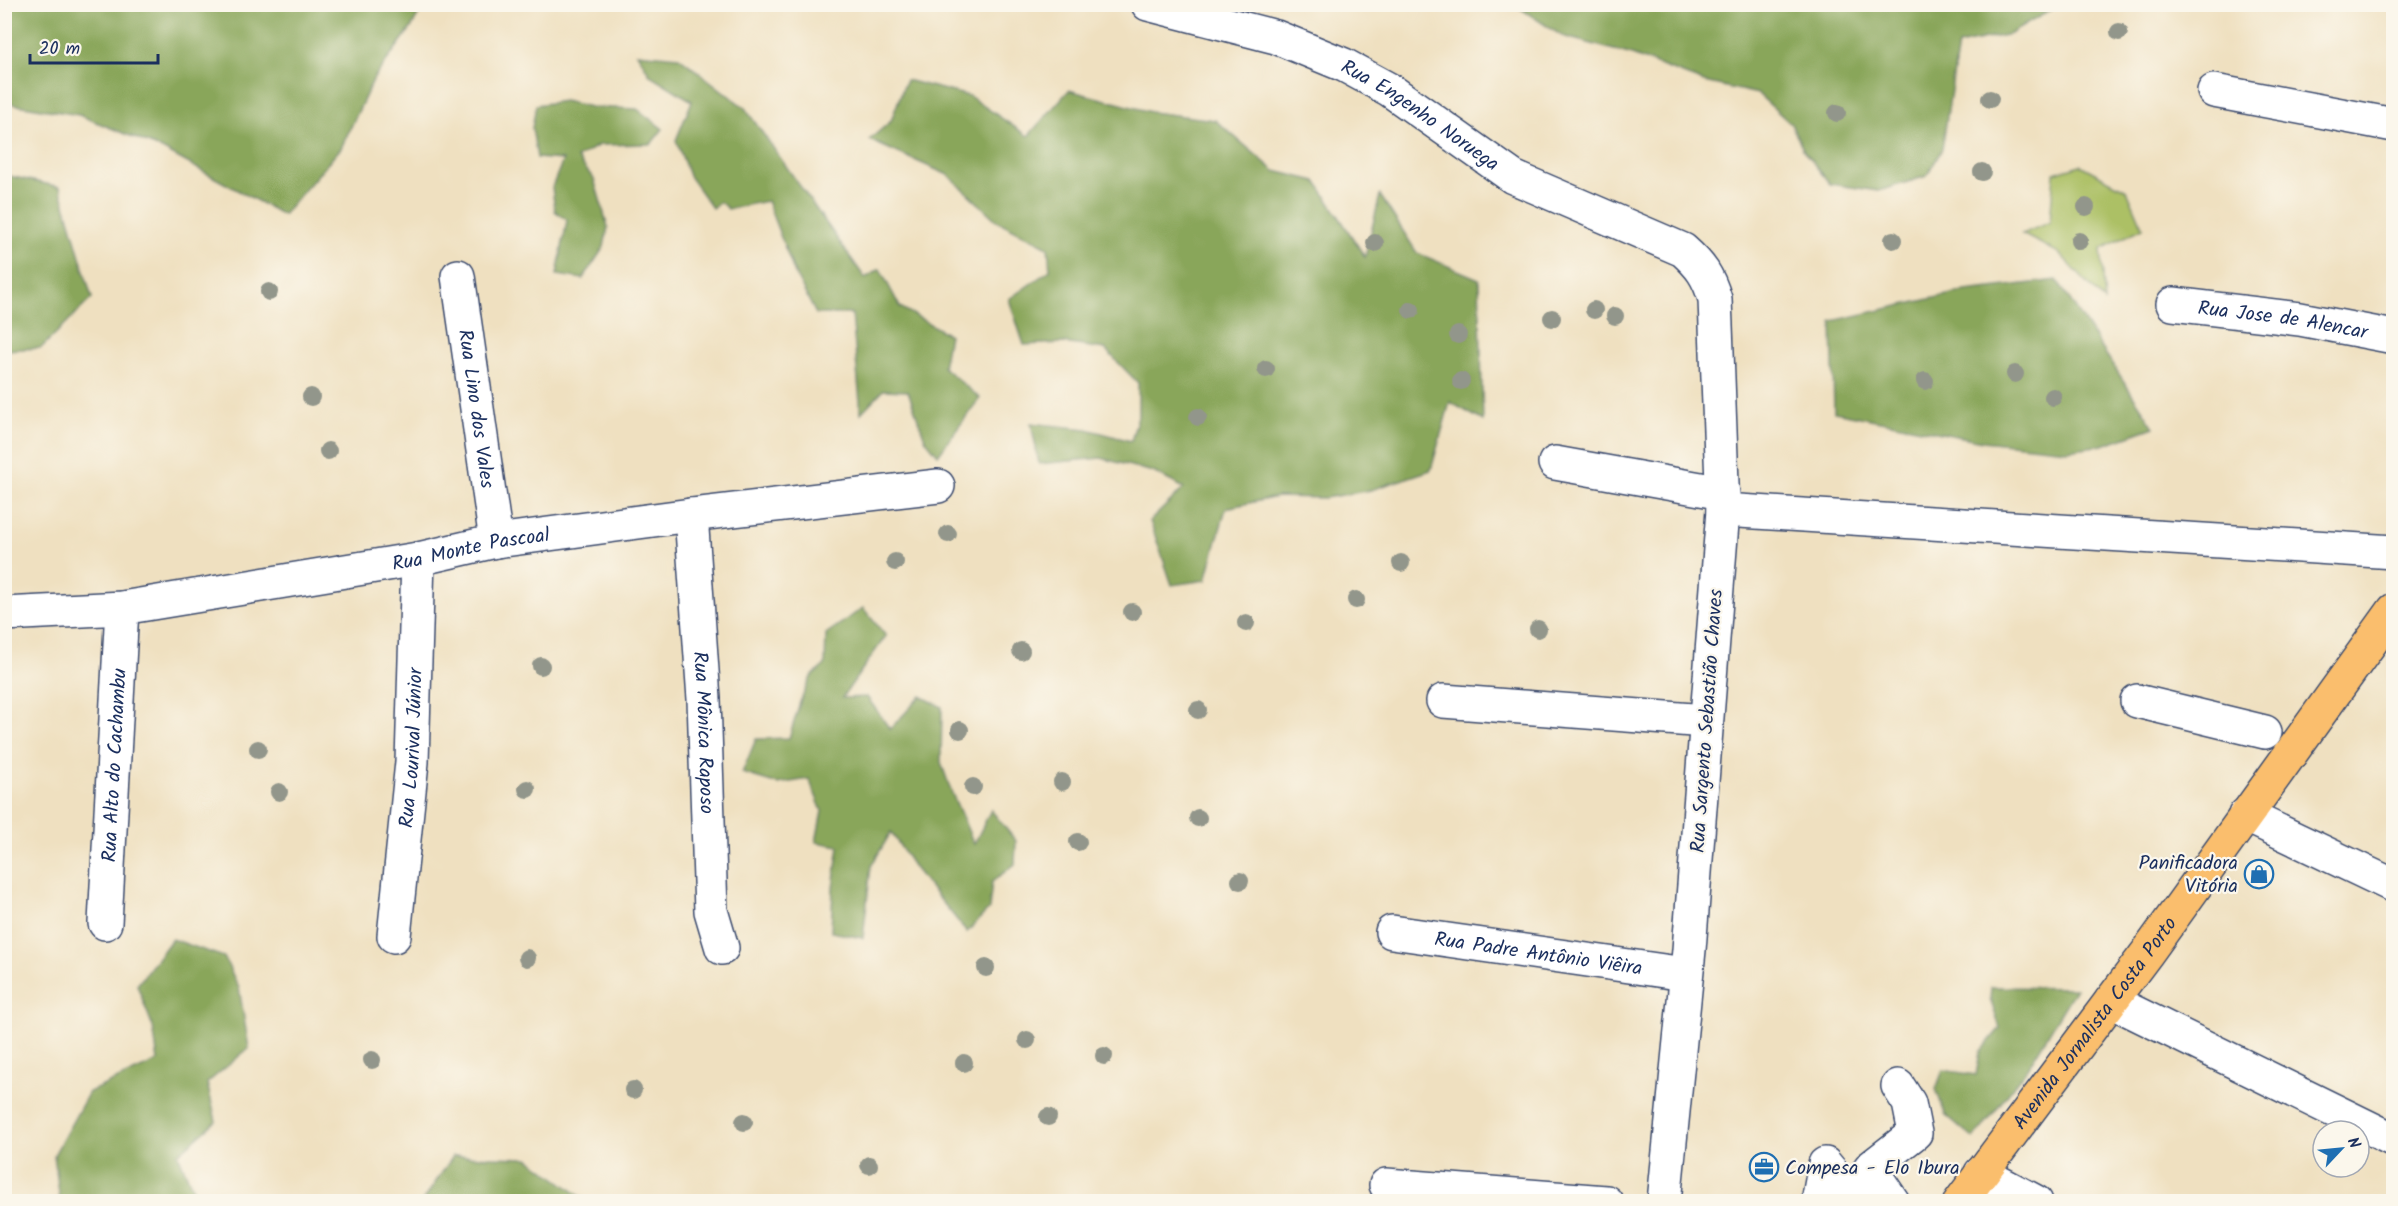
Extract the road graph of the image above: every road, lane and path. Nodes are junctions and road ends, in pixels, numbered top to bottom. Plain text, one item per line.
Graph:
1 (1148, 4) edge
2 (2214, 91) dead end
3 (2394, 125) edge
4 (1683, 250) joint
5 (458, 276) dead end
6 (2173, 304) dead end
7 (2394, 337) edge
8 (1555, 463) dead end
9 (938, 486) dead end
10 (1723, 502) junction
11 (691, 515) junction
12 (496, 541) junction
13 (2394, 552) edge
14 (418, 559) junction
15 (122, 608) junction
16 (4, 614) edge
17 (2390, 620) edge
18 (1443, 701) dead end
19 (2136, 701) dead end
20 (1706, 721) junction
21 (2265, 732) dead end
22 (2245, 815) junction
23 (2394, 886) edge
24 (105, 923) dead end
25 (1392, 932) dead end
26 (394, 936) dead end
27 (722, 948) dead end
28 (1685, 974) junction
29 (2111, 1001) junction
30 (1898, 1086) dead end
31 (2394, 1140) edge
32 (1981, 1173) junction
33 (1386, 1185) dead end
34 (1606, 1202) edge
35 (1664, 1202) edge
36 (1818, 1202) edge
37 (1857, 1202) edge
38 (1893, 1202) edge
39 (1960, 1202) edge
40 (2036, 1202) edge

1 - 4 street, Rua Engenho Noruega
2 - 3 street
4 - 10 street, Rua Sargento Sebastião Chaves
5 - 12 street, Rua Lino dos Vales
6 - 7 street, Rua Jose de Alencar
8 - 10 street
9 - 11 street, Rua Monte Pascoal
10 - 13 street
10 - 20 street, Rua Sargento Sebastião Chaves
11 - 12 street, Rua Monte Pascoal
11 - 27 street, Rua Mônica Raposo
12 - 14 street, Rua Monte Pascoal
14 - 15 street, Rua Monte Pascoal
14 - 26 street, Rua Lourival Júnior
15 - 16 street, Rua Monte Pascoal
15 - 24 street, Rua Alto do Cachambu
17 - 22 main road, Avenida Jornalista Costa Porto
18 - 20 street
19 - 21 street
20 - 28 street, Rua Sargento Sebastião Chaves
22 - 23 street
22 - 29 main road, Avenida Jornalista Costa Porto
25 - 28 street, Rua Padre Antônio Viêira
28 - 35 street, Rua Sargento Sebastião Chaves
29 - 31 street
29 - 32 main road, Avenida Jornalista Costa Porto
30 - 38 street
32 - 39 main road, Avenida Jornalista Costa Porto
32 - 40 street
33 - 34 street
36 - 37 street

